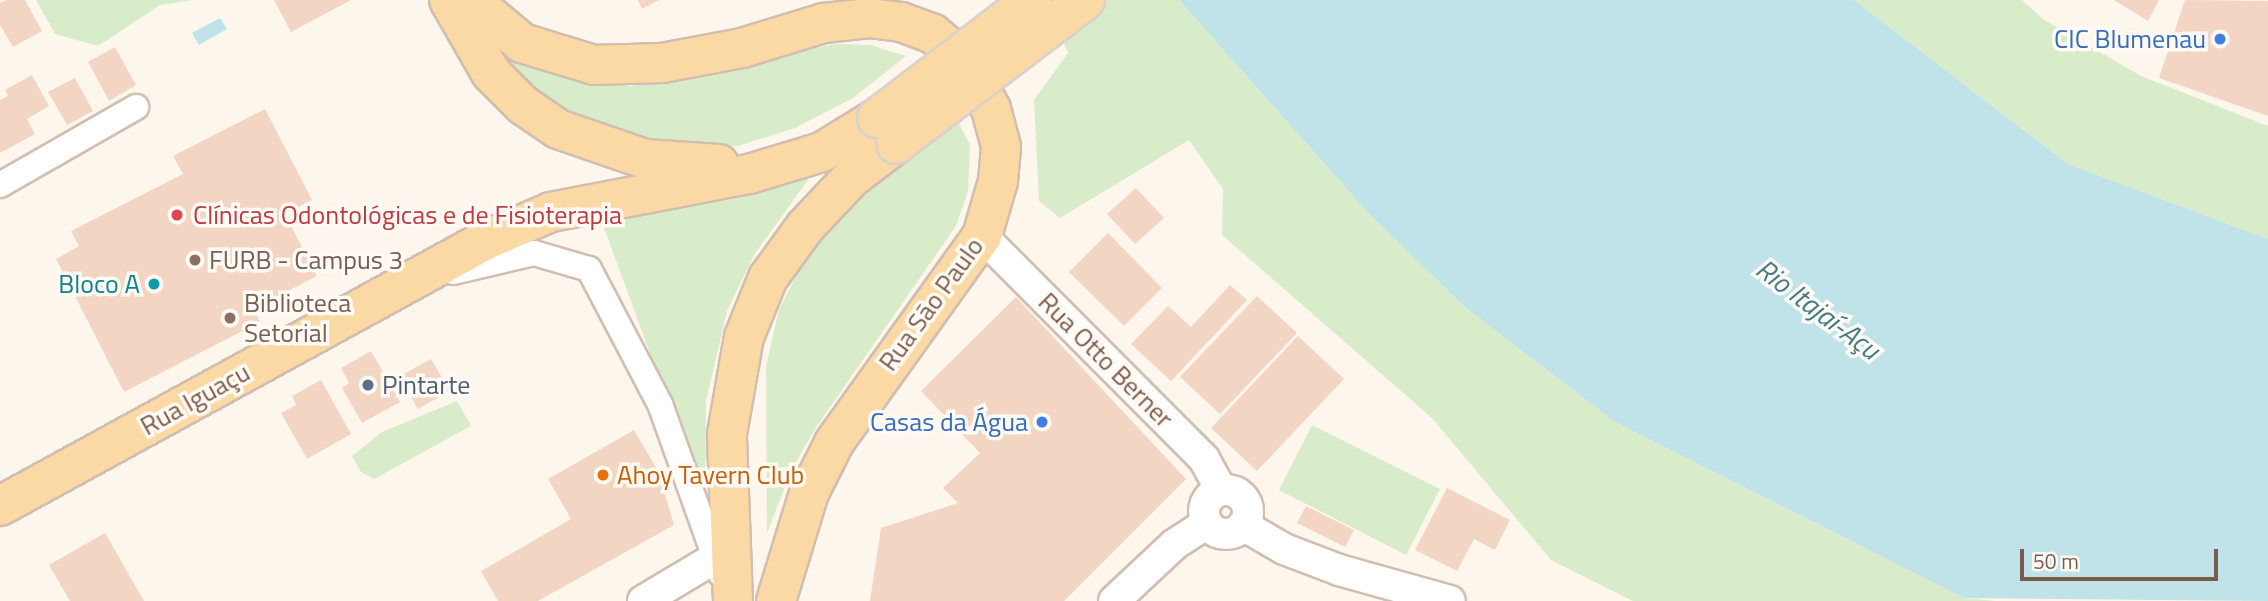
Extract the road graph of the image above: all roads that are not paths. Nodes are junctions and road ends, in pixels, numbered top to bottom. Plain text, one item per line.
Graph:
1 (449, 0) edge
2 (471, 0) edge
3 (1032, 0) edge
4 (1085, 0) edge
5 (136, 107) dead end
6 (887, 131) junction
7 (822, 152) junction
8 (0, 185) edge
9 (982, 236) junction
10 (390, 292) junction
11 (1221, 490) junction
12 (0, 506) edge
13 (1207, 523) junction
14 (1243, 525) junction
15 (715, 558) junction
16 (643, 601) edge
17 (732, 601) edge
18 (776, 601) edge
19 (1114, 601) edge
20 (1450, 601) edge

1 - 7 main road
2 - 9 main road, Rua São Paulo
3 - 6 main road, bridge
4 - 6 main road, bridge
5 - 8 street
6 - 7 main road
6 - 17 main road
7 - 10 main road, Rua Iguaçu
9 - 11 street, Rua Otto Berner
9 - 18 main road, Rua São Paulo
10 - 12 main road, Rua Iguaçu
10 - 15 street
11 - 13 street
11 - 14 street
13 - 14 street
13 - 19 street
14 - 20 street
15 - 16 street
15 - 17 street

